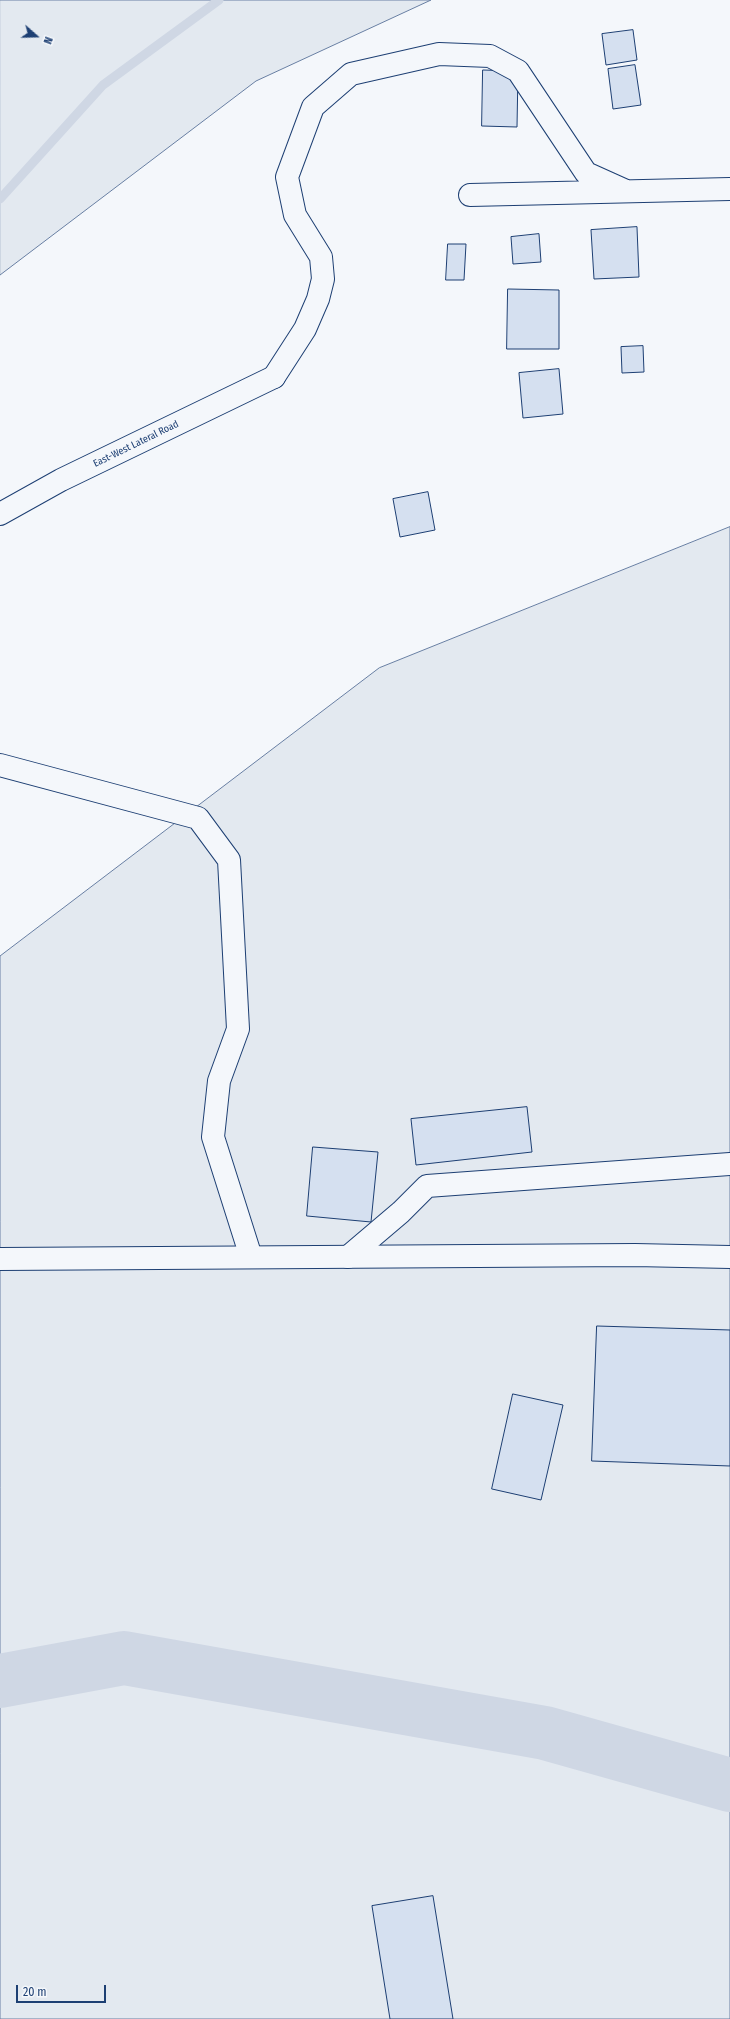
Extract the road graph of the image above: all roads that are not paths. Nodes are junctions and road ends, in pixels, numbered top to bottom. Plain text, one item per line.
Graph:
1 (730, 189) edge
2 (626, 191) junction
3 (470, 195) dead end
4 (0, 514) edge
5 (0, 766) edge
6 (730, 1164) edge
7 (251, 1257) junction
8 (348, 1257) junction
9 (730, 1258) edge
10 (0, 1259) edge

1 - 2 street
2 - 3 street
2 - 4 street, East-West Lateral Road
5 - 7 street
6 - 8 street
7 - 8 street
7 - 10 street
8 - 9 street

